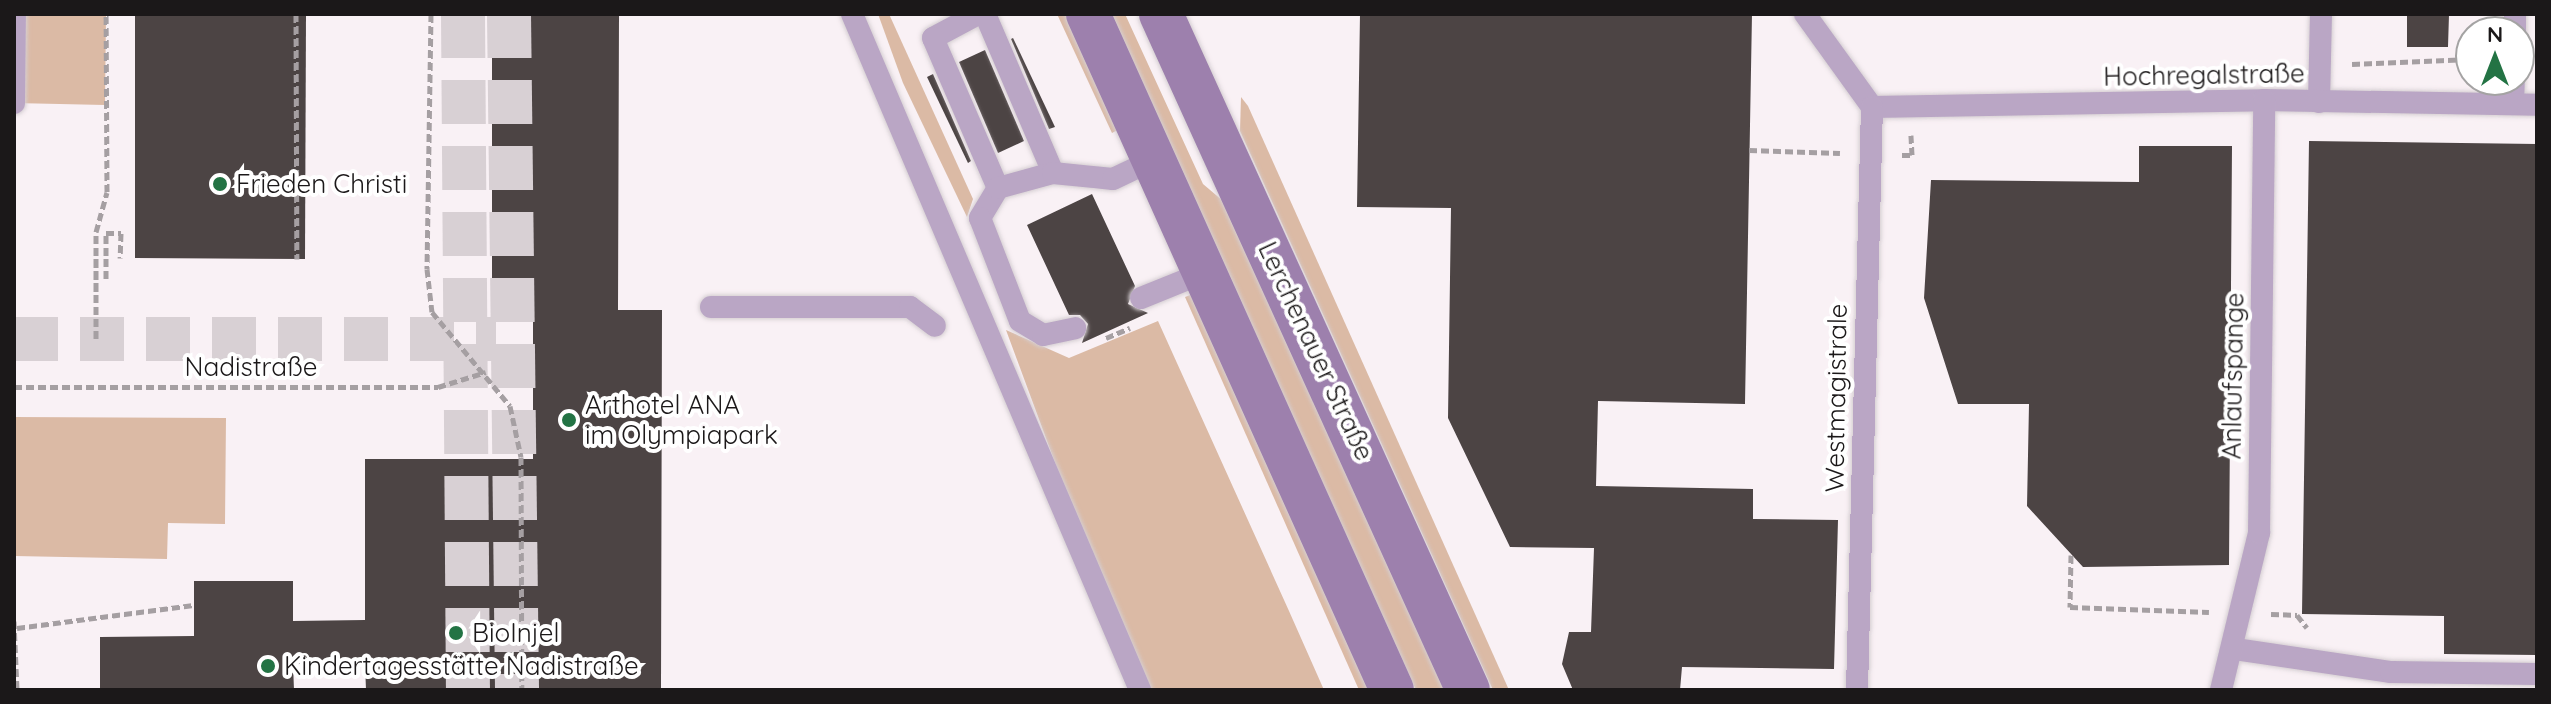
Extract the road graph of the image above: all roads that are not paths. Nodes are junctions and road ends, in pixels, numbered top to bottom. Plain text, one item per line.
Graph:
1 (15, 14) edge
2 (852, 14) edge
3 (978, 14) edge
4 (985, 14) edge
5 (1088, 14) edge
6 (1161, 14) edge
7 (1805, 14) edge
8 (2321, 14) edge
9 (2513, 96) edge
10 (2264, 100) junction
11 (2319, 102) junction
12 (14, 103) edge
13 (2513, 104) junction
14 (2537, 105) edge
15 (1872, 107) junction
16 (1153, 160) junction
17 (1053, 173) junction
18 (998, 188) junction
19 (1203, 273) junction
20 (1141, 298) dead end
21 (711, 307) dead end
22 (935, 326) dead end
23 (1075, 328) dead end
24 (2235, 649) junction
25 (2537, 674) edge
26 (1140, 690) edge
27 (1392, 690) edge
28 (1468, 690) edge
29 (1857, 690) edge
30 (2221, 690) edge

1 - 12 lane
2 - 26 lane
3 - 18 lane
4 - 17 lane
5 - 16 main road
6 - 28 main road, Lerchenauer Straße
7 - 15 lane
8 - 11 lane
9 - 13 lane
10 - 11 lane, Hochregalstraße
10 - 15 lane, Hochregalstraße
10 - 24 lane, Anlaufspange
11 - 13 lane, Hochregalstraße
13 - 14 lane, Hochregalstraße
15 - 29 lane, Westmagistrale
16 - 17 lane
16 - 19 main road
17 - 18 lane
18 - 23 lane
19 - 20 lane
19 - 27 main road
21 - 22 lane
24 - 25 lane
24 - 30 lane, Anlaufspange

